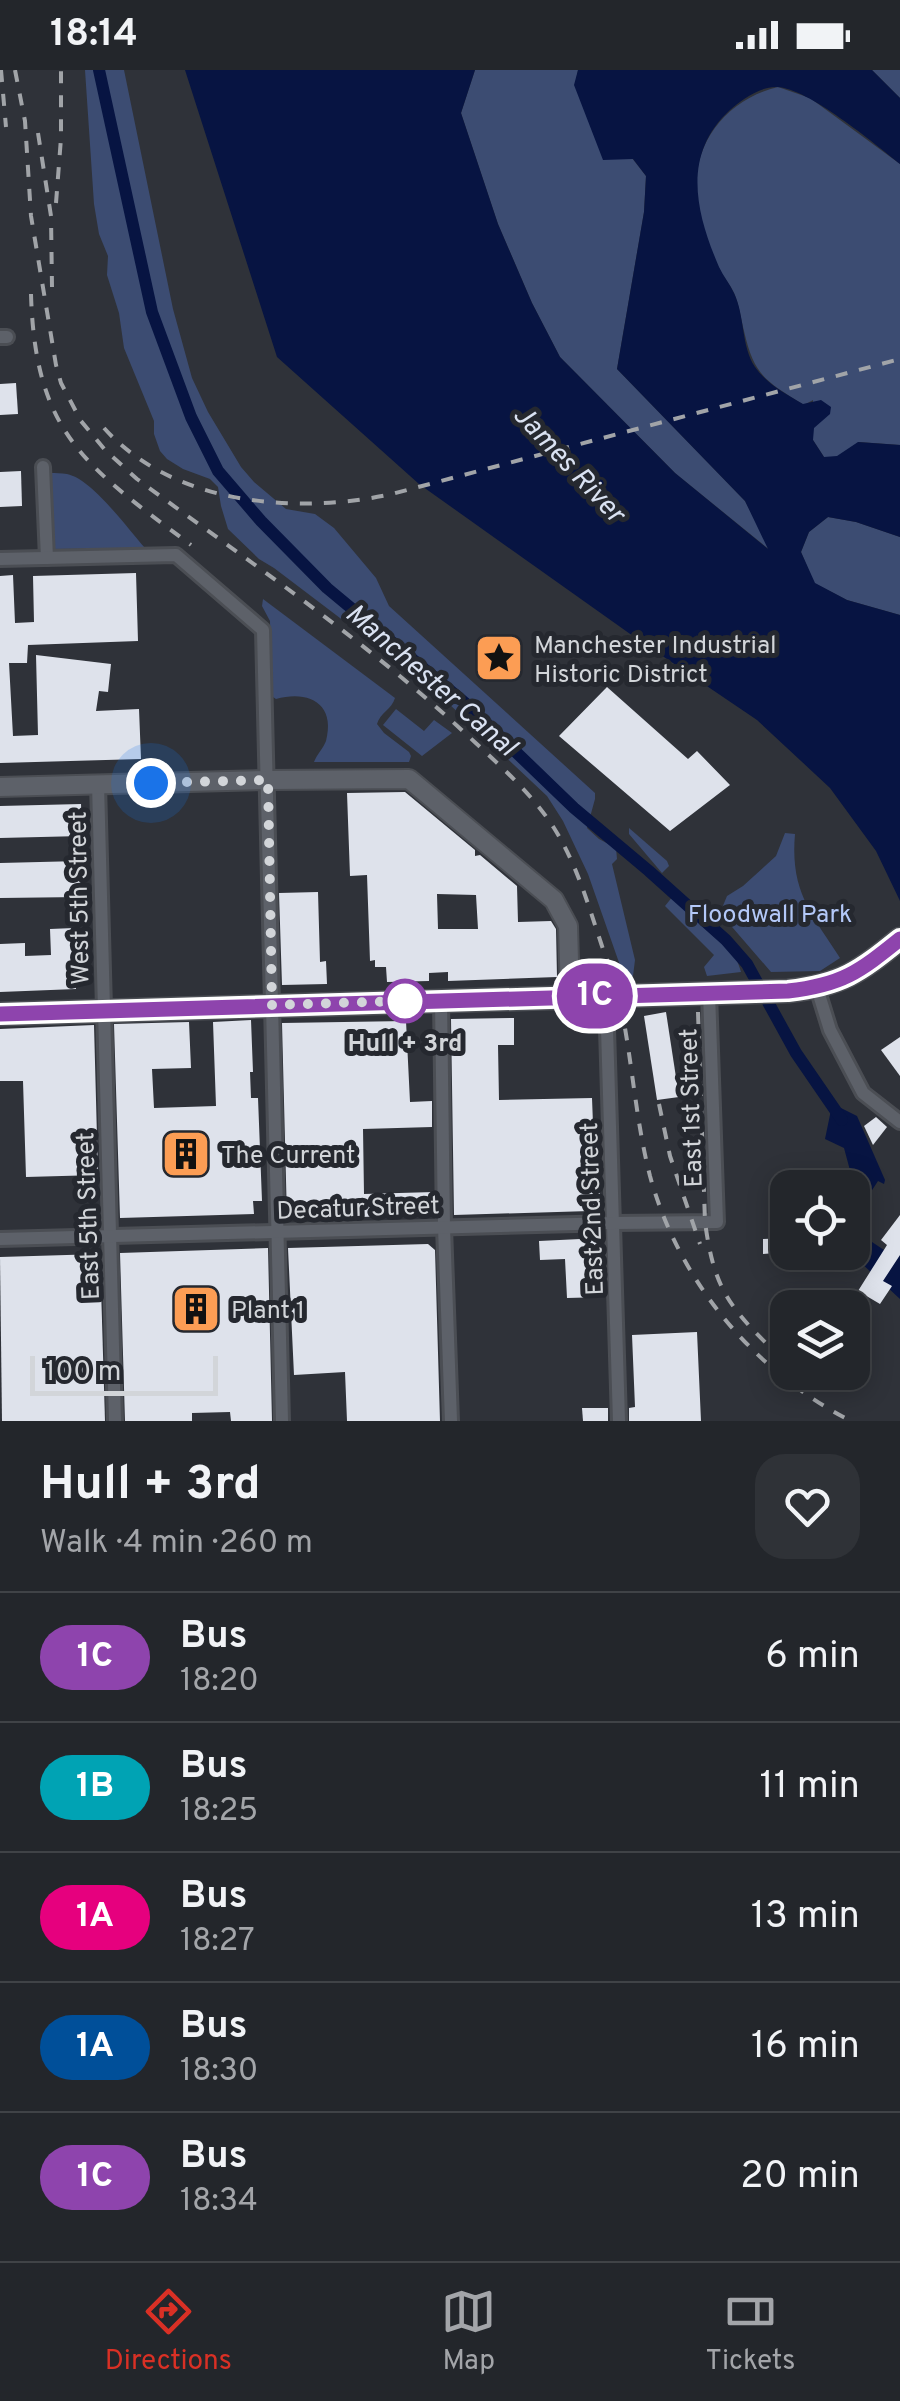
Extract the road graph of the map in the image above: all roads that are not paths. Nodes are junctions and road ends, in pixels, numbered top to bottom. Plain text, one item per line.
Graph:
1 (42, 467) dead end
2 (47, 558) junction
3 (0, 559) edge
4 (268, 780) junction
5 (98, 784) junction
6 (0, 787) edge
7 (900, 939) edge
8 (817, 988) junction
9 (709, 993) junction
10 (570, 996) junction
11 (606, 996) junction
12 (440, 1000) junction
13 (272, 1005) junction
14 (104, 1010) junction
15 (0, 1014) edge
16 (900, 1122) edge
17 (614, 1222) junction
18 (717, 1222) joint
19 (444, 1227) junction
20 (276, 1232) junction
21 (111, 1236) junction
22 (0, 1239) edge
23 (115, 1421) edge
24 (282, 1421) edge
25 (451, 1421) edge
26 (618, 1421) edge

1 - 2 street
2 - 3 street
2 - 4 street
4 - 5 street
4 - 10 street
4 - 13 street
5 - 6 street
5 - 14 street, West 5th Street
7 - 8 main road
8 - 9 main road
8 - 16 street
9 - 11 main road
9 - 18 street, East 1st Street
10 - 11 main road
10 - 12 main road
11 - 17 street, East 2nd Street
12 - 13 main road
12 - 19 street
13 - 14 main road
13 - 20 street
14 - 15 main road
14 - 21 street, East 5th Street
17 - 18 street, Decatur Street
17 - 19 street, Decatur Street
17 - 26 street, East 2nd Street
19 - 20 street, Decatur Street
19 - 25 street
20 - 21 street, Decatur Street
20 - 24 street
21 - 22 street, Decatur Street
21 - 23 street, East 5th Street

